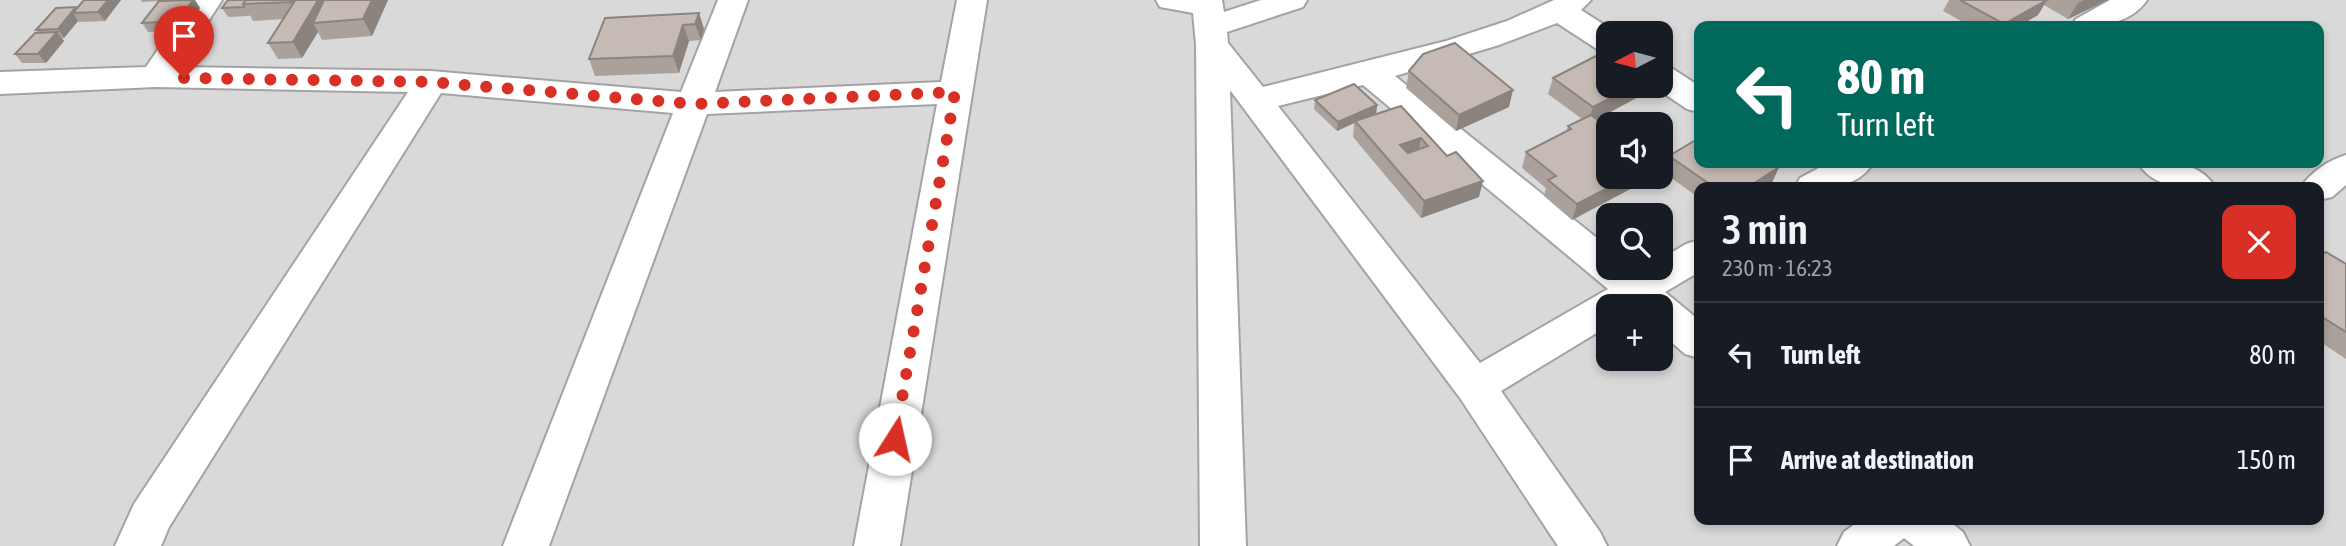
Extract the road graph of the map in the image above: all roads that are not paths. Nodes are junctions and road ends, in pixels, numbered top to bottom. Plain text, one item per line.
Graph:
1 (208, 0) edge
2 (733, 0) edge
3 (972, 0) edge
4 (1171, 0) edge
5 (1292, 0) edge
6 (2132, 0) edge
7 (1568, 5) edge
8 (1209, 19) edge
9 (2096, 21) edge
10 (1596, 31) edge
11 (1371, 74) junction
12 (156, 77) junction
13 (430, 82) junction
14 (0, 83) edge
15 (1673, 84) edge
16 (955, 92) junction
17 (1694, 98) edge
18 (1255, 100) junction
19 (694, 104) junction
20 (2346, 167) edge
21 (1839, 168) edge
22 (2165, 168) edge
23 (1810, 177) edge
24 (2188, 182) edge
25 (2324, 184) edge
26 (1694, 258) edge
27 (1623, 294) edge
28 (1647, 294) edge
29 (1596, 324) edge
30 (1673, 327) edge
31 (1694, 340) edge
32 (1475, 386) junction
33 (1887, 525) edge
34 (1921, 525) edge
35 (138, 546) edge
36 (526, 546) edge
37 (877, 546) edge
38 (1223, 546) edge
39 (1584, 546) edge
40 (1860, 546) edge
41 (1947, 546) edge

1 - 12 street
2 - 19 street
3 - 16 street
4 - 8 street
5 - 8 street
6 - 9 street
7 - 10 street
7 - 11 street
8 - 18 street
8 - 38 street
11 - 18 street
11 - 27 street
12 - 13 street
12 - 14 street
13 - 19 street
13 - 35 street
15 - 17 street
16 - 19 street
16 - 37 street
18 - 32 street
19 - 36 street
20 - 25 street
21 - 23 street
22 - 24 street
26 - 28 street
29 - 32 street
30 - 31 street
32 - 39 street
33 - 40 street
34 - 41 street

